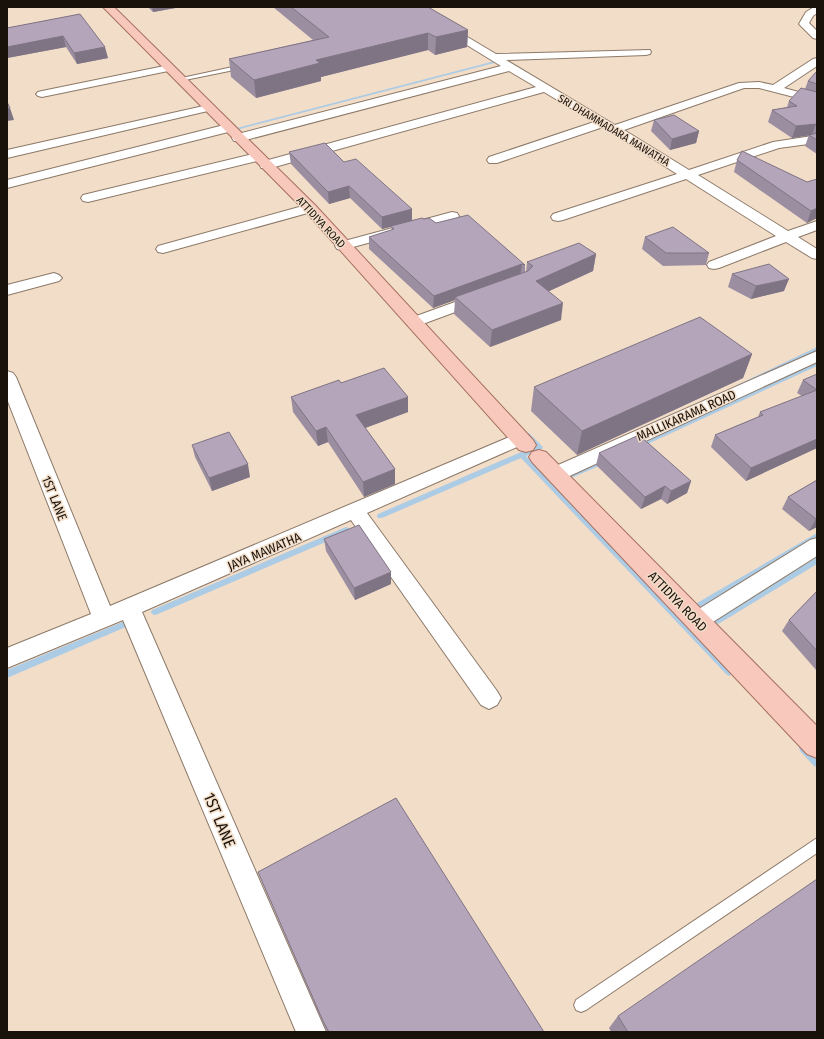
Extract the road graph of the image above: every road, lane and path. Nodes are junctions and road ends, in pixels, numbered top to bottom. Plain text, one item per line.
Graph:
1 (108, 7) edge
2 (410, 7) edge
3 (817, 9) edge
4 (817, 36) edge
5 (646, 52) dead end
6 (495, 57) junction
7 (817, 61) edge
8 (250, 65) edge
9 (511, 67) junction
10 (174, 74) junction
11 (546, 88) junction
12 (775, 89) junction
13 (42, 94) dead end
14 (817, 100) edge
15 (208, 108) junction
16 (609, 126) junction
17 (233, 133) junction
18 (812, 140) edge
19 (7, 154) edge
20 (493, 160) dead end
21 (262, 161) junction
22 (687, 174) junction
23 (7, 184) edge
24 (88, 198) dead end
25 (310, 208) junction
26 (452, 216) dead end
27 (558, 217) dead end
28 (817, 225) edge
29 (788, 237) junction
30 (342, 246) junction
31 (163, 249) dead end
32 (817, 255) edge
33 (714, 265) dead end
34 (54, 278) dead end
35 (7, 290) edge
36 (493, 293) edge
37 (414, 322) junction
38 (817, 356) edge
39 (7, 376) edge
40 (528, 447) junction
41 (556, 474) junction
42 (355, 511) junction
43 (817, 546) edge
44 (129, 608) junction
45 (104, 619) junction
46 (697, 621) junction
47 (7, 658) edge
48 (489, 698) dead end
49 (817, 745) edge
50 (817, 845) edge
51 (581, 1005) dead end
52 (312, 1032) edge

1 - 10 main road, ATTIDIYA ROAD
2 - 6 street, SRI DHAMMADARA MAWATHA
3 - 4 street
5 - 6 street
6 - 9 street, SRI DHAMMADARA MAWATHA
7 - 12 street
8 - 10 lane
9 - 11 street, SRI DHAMMADARA MAWATHA
9 - 17 street
10 - 13 street
10 - 15 main road, ATTIDIYA ROAD
11 - 16 street, SRI DHAMMADARA MAWATHA
11 - 21 street
12 - 14 street
12 - 16 street
15 - 17 main road, ATTIDIYA ROAD
15 - 19 street
16 - 20 street
16 - 22 street, SRI DHAMMADARA MAWATHA
17 - 21 main road, ATTIDIYA ROAD
17 - 23 street
18 - 22 street
21 - 24 street
21 - 25 main road, ATTIDIYA ROAD
22 - 27 street
22 - 29 street, SRI DHAMMADARA MAWATHA
25 - 30 main road, ATTIDIYA ROAD
25 - 31 street
26 - 30 street
28 - 29 street
29 - 32 street, SRI DHAMMADARA MAWATHA
29 - 33 street
30 - 37 main road, ATTIDIYA ROAD
34 - 35 street
36 - 37 street
37 - 40 main road, ATTIDIYA ROAD
38 - 41 street, MALLIKARAMA ROAD
39 - 45 street, 1ST LANE
40 - 41 main road, ATTIDIYA ROAD
40 - 42 street, JAYA MAWATHA
41 - 46 main road, ATTIDIYA ROAD
42 - 44 street, JAYA MAWATHA
42 - 48 street
43 - 46 street
44 - 45 street, JAYA MAWATHA
44 - 52 street, 1ST LANE
45 - 47 street, JAYA MAWATHA
46 - 49 main road, ATTIDIYA ROAD
50 - 51 lane

